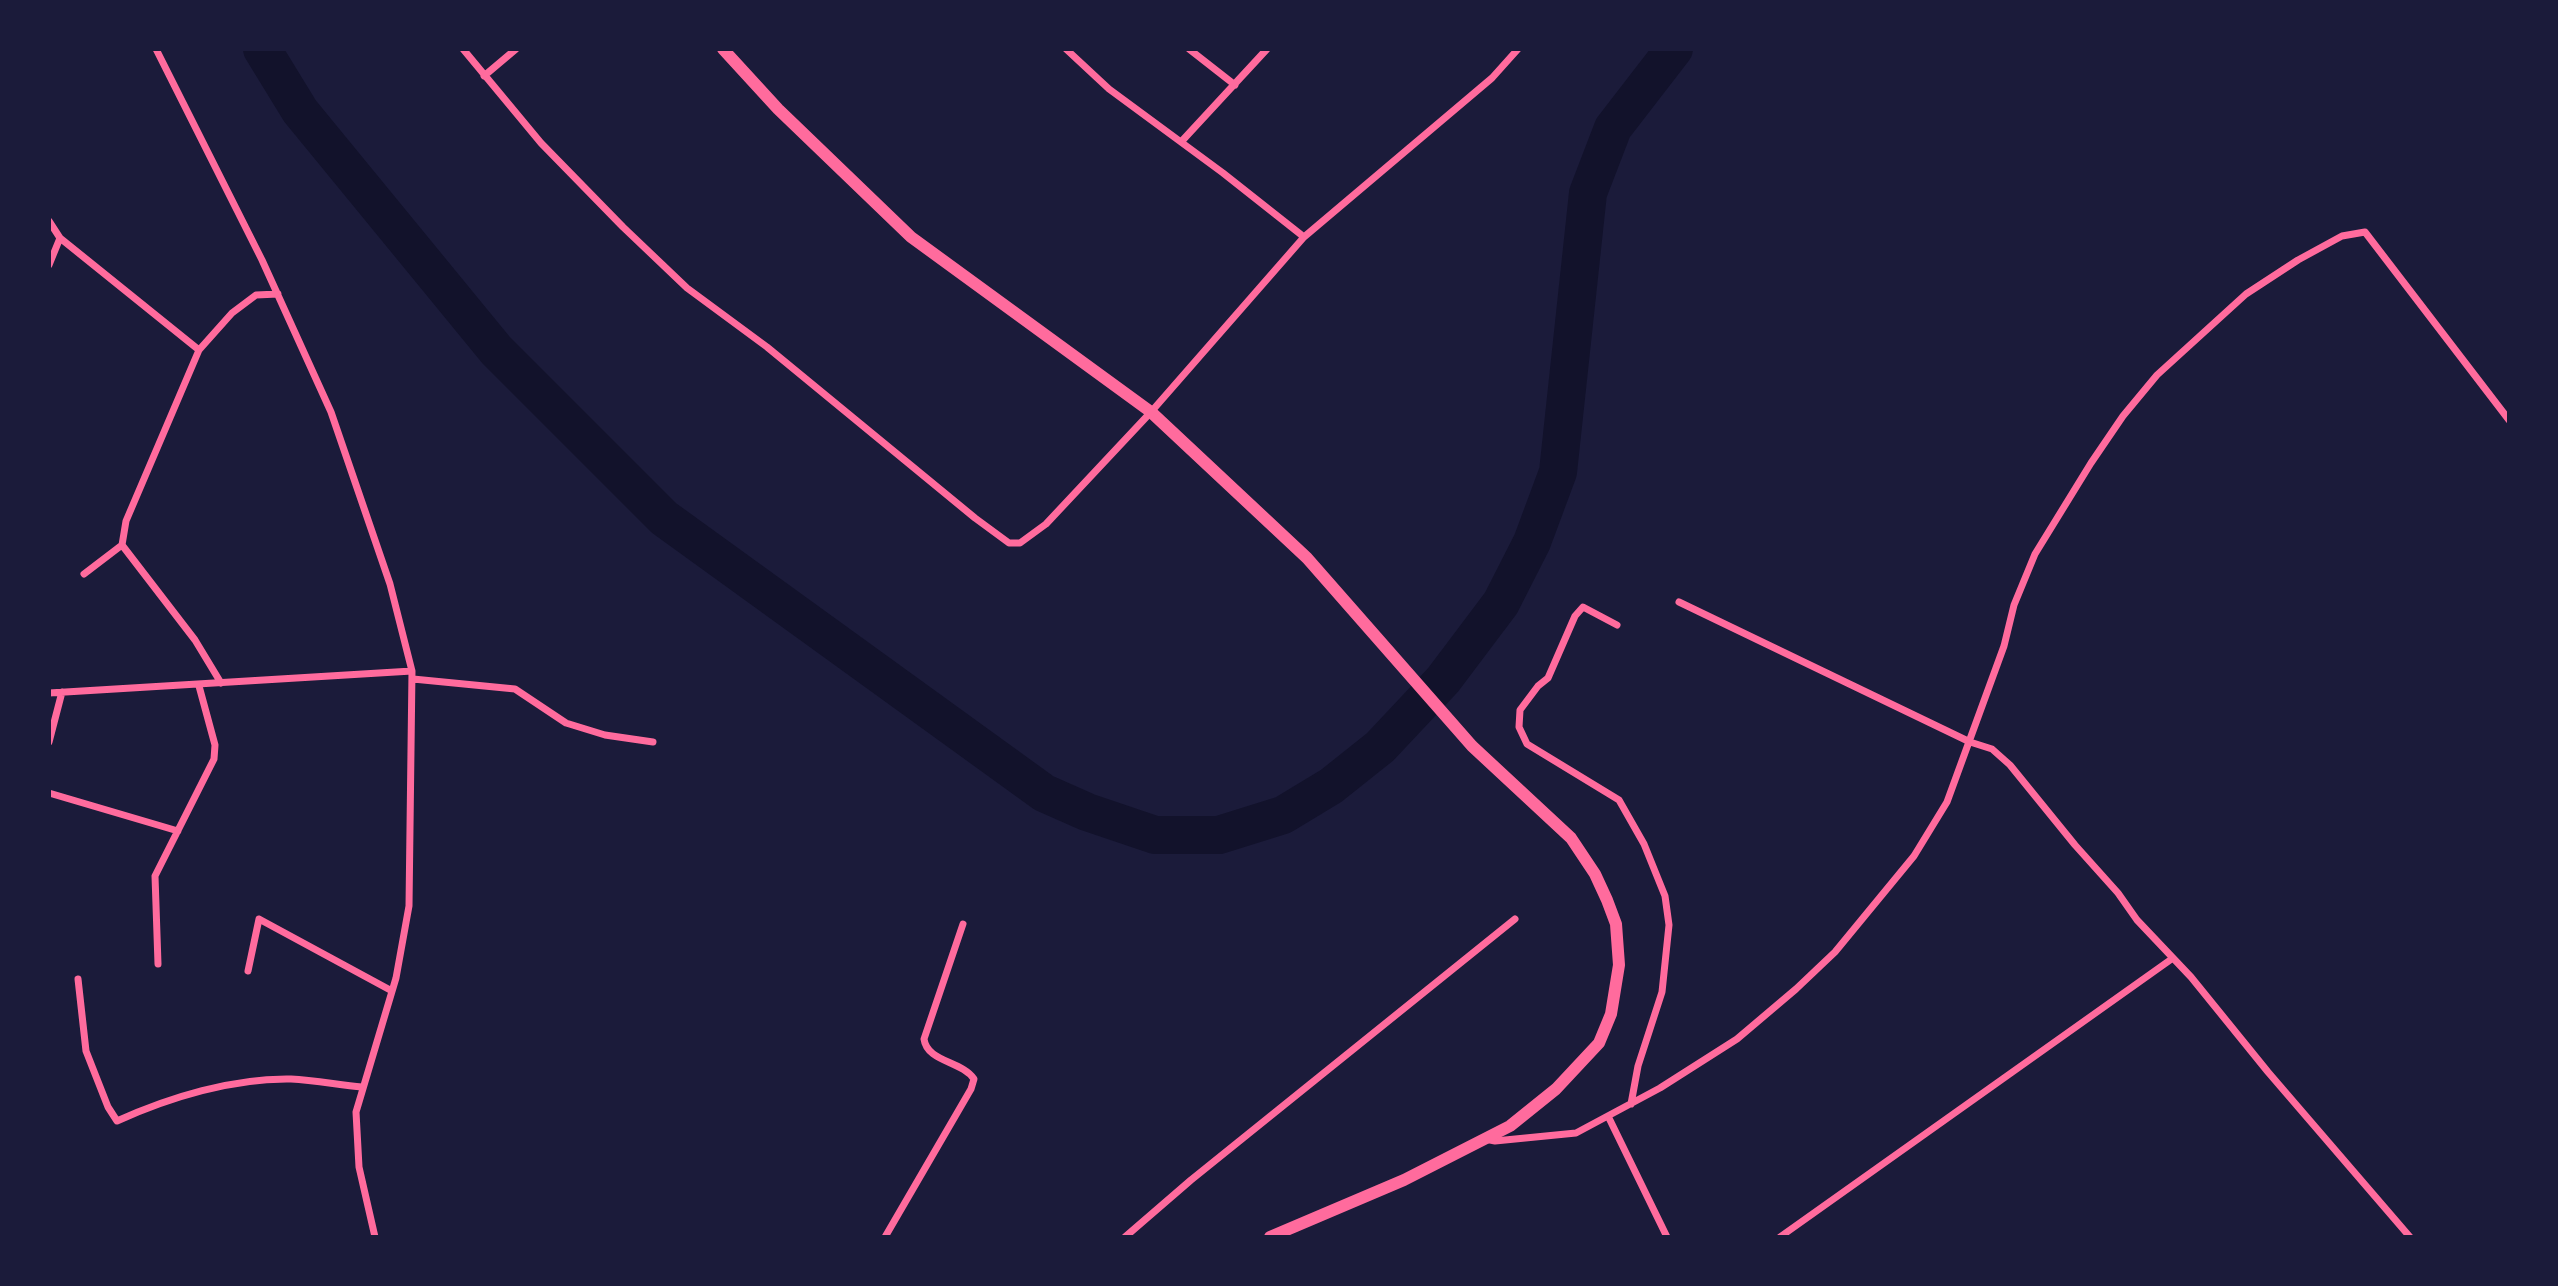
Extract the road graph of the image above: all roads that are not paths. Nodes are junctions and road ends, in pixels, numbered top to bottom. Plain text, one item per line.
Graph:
1 (156, 49) edge
2 (463, 49) edge
3 (516, 49) edge
4 (723, 49) edge
5 (1066, 49) edge
6 (1189, 49) edge
7 (1266, 49) edge
8 (1518, 49) edge
9 (484, 76) junction
10 (1235, 85) junction
11 (1181, 142) junction
12 (49, 221) edge
13 (1304, 237) junction
14 (60, 238) junction
15 (49, 265) edge
16 (278, 294) junction
17 (199, 350) junction
18 (1151, 412) junction
19 (2509, 420) edge
20 (122, 545) junction
21 (85, 574) dead end
22 (1679, 601) dead end
23 (1617, 625) dead end
24 (412, 676) junction
25 (221, 683) junction
26 (199, 686) junction
27 (62, 692) junction
28 (49, 693) edge
29 (49, 742) edge
30 (653, 742) dead end
31 (1970, 742) junction
32 (49, 793) edge
33 (178, 831) junction
34 (1515, 919) dead end
35 (963, 924) dead end
36 (2174, 958) junction
37 (158, 964) dead end
38 (248, 971) dead end
39 (78, 979) dead end
40 (392, 991) junction
41 (362, 1087) junction
42 (1631, 1104) junction
43 (1608, 1116) junction
44 (1485, 1139) junction
45 (375, 1237) edge
46 (886, 1237) edge
47 (1125, 1237) edge
48 (1270, 1237) edge
49 (1667, 1237) edge
50 (1780, 1237) edge
51 (2410, 1237) edge

1 - 16 street
2 - 9 street
3 - 9 street
4 - 18 street
5 - 11 street
6 - 10 street
7 - 10 street
8 - 13 street
9 - 18 street
10 - 11 street
11 - 13 street
12 - 14 street
13 - 18 street
14 - 15 street
14 - 17 street
16 - 17 street
16 - 24 street
17 - 20 street
18 - 44 street
19 - 31 street
20 - 21 street
20 - 25 street
22 - 31 street
23 - 42 street
24 - 25 street
24 - 30 street
24 - 40 street
25 - 26 street
26 - 27 street
26 - 33 street
27 - 28 street
27 - 29 street
31 - 36 street
31 - 42 street
32 - 33 street
33 - 37 street
34 - 47 street
35 - 46 street
36 - 50 street
36 - 51 street
38 - 40 street
39 - 41 street
40 - 41 street
41 - 45 street
42 - 43 street
43 - 44 street
43 - 49 street
44 - 48 street

